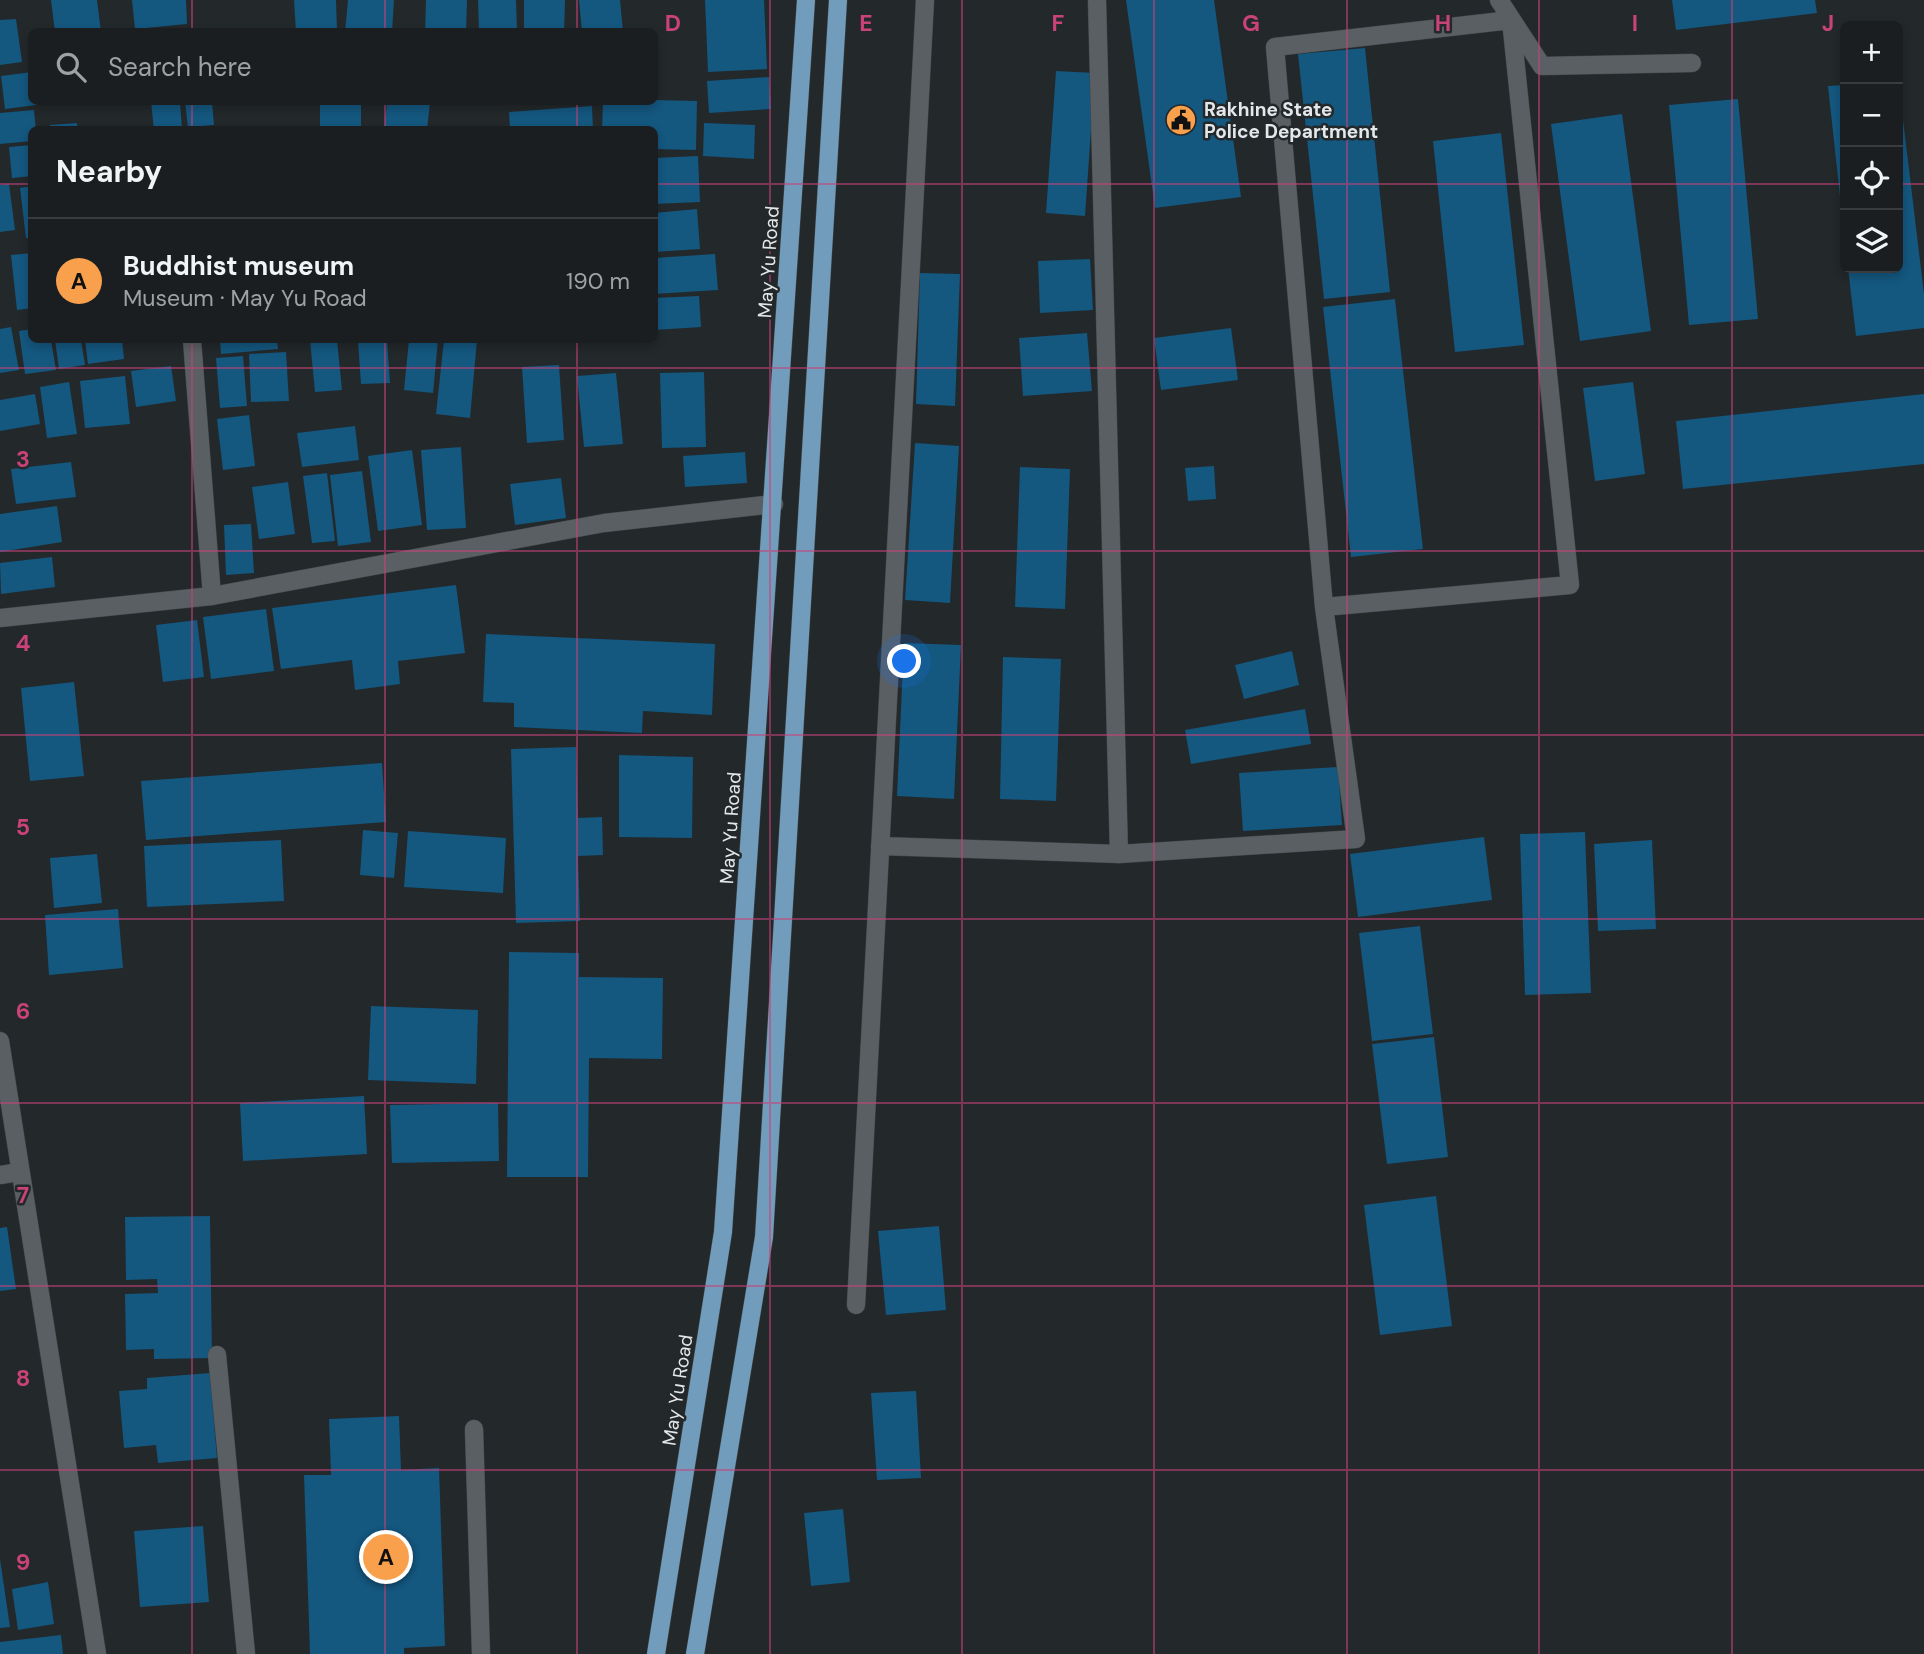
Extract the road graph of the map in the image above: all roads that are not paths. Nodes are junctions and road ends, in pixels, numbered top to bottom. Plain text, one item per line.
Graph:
1 (806, 0) edge
2 (838, 0) edge
3 (925, 0) edge
4 (1097, 0) edge
5 (1499, 0) edge
6 (1511, 20) junction
7 (1692, 63) dead end
8 (192, 343) edge
9 (774, 504) junction
10 (212, 596) junction
11 (1324, 607) junction
12 (0, 618) edge
13 (880, 846) junction
14 (1119, 854) junction
15 (0, 1041) edge
16 (19, 1172) junction
17 (0, 1175) edge
18 (856, 1304) dead end
19 (217, 1355) dead end
20 (474, 1429) dead end
21 (97, 1654) edge
22 (246, 1654) edge
23 (481, 1654) edge
24 (656, 1654) edge
25 (695, 1654) edge

1 - 9 main road, May Yu Road
2 - 25 main road
3 - 13 street
4 - 14 street
5 - 6 street
6 - 7 street
6 - 11 street
6 - 11 street
8 - 10 street
9 - 10 street
9 - 24 main road, May Yu Road
10 - 12 street
11 - 14 street
13 - 14 street
13 - 18 street
15 - 16 street
16 - 17 street
16 - 21 street
19 - 22 street
20 - 23 street

